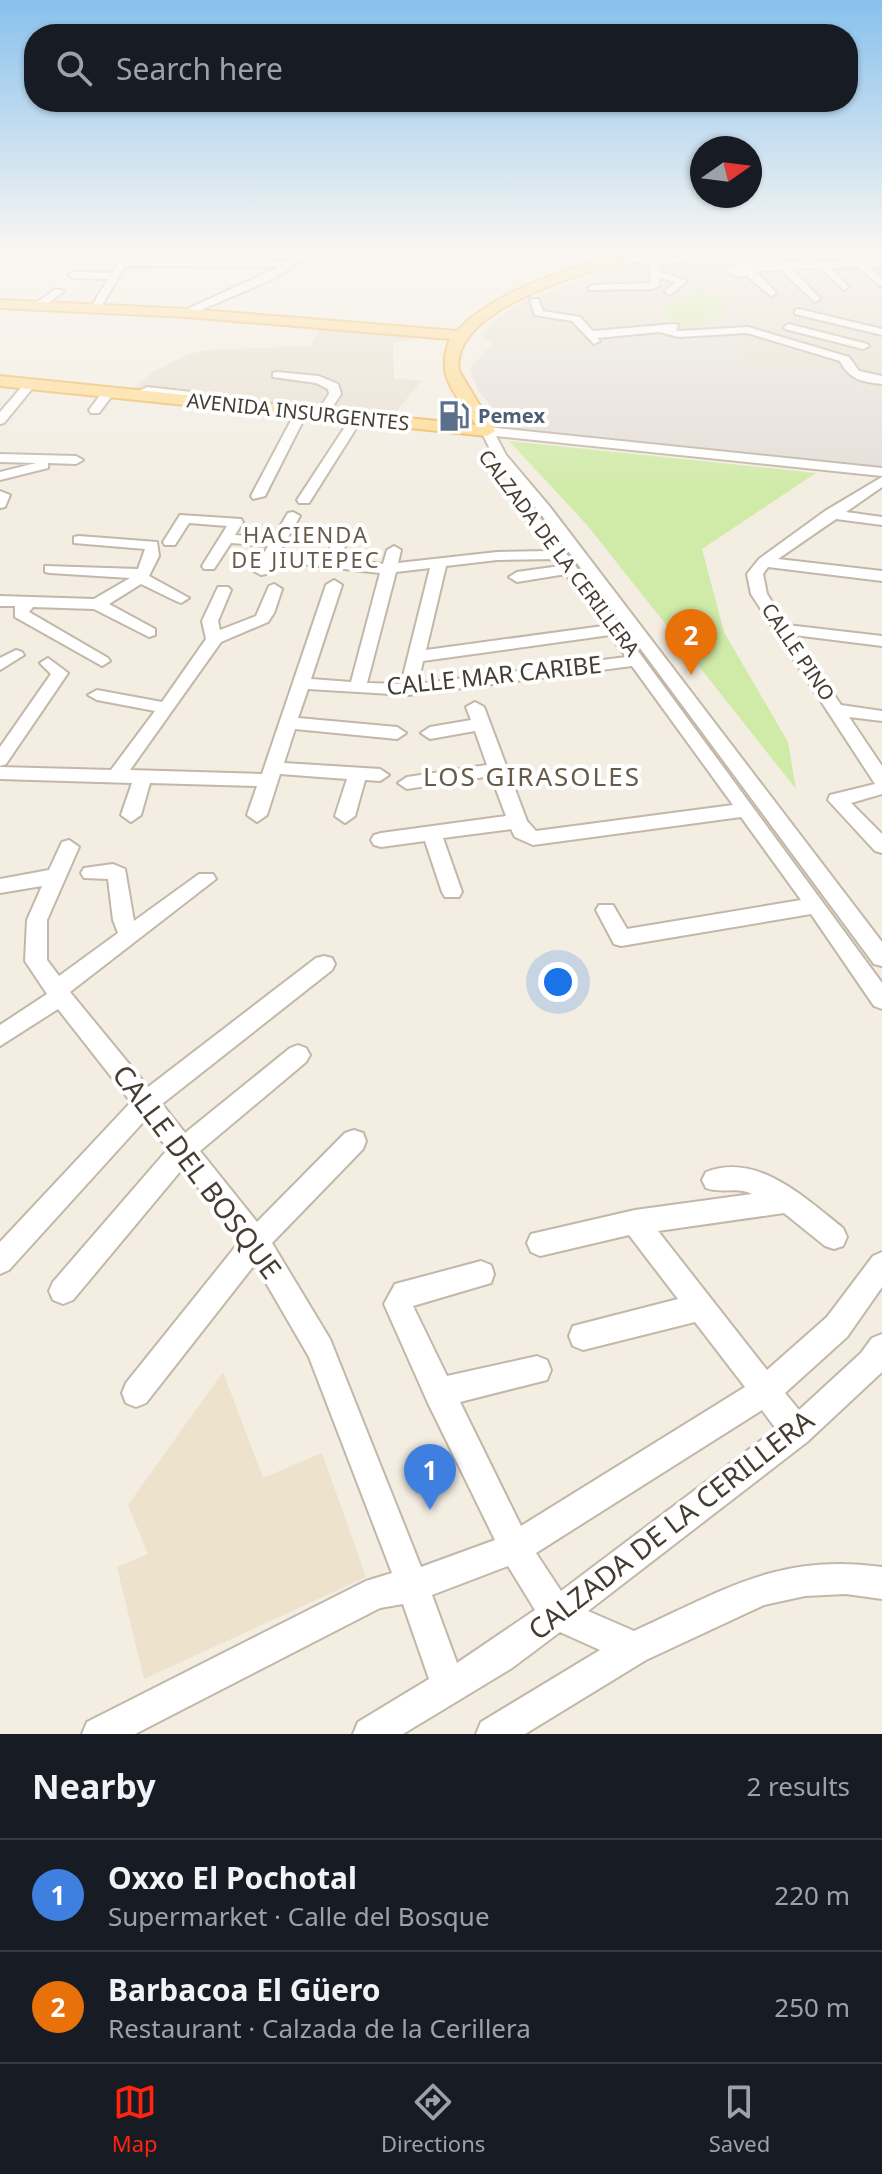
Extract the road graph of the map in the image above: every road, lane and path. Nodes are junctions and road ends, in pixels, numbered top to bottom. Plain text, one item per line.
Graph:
1 (461, 331) edge
2 (586, 331) edge
3 (653, 331) edge
4 (751, 331) edge
5 (804, 331) edge
6 (881, 337) edge
7 (863, 346) junction
8 (845, 359) junction
9 (277, 375) dead end
10 (882, 380) edge
11 (0, 381) edge
12 (30, 384) junction
13 (108, 393) junction
14 (95, 410) dead end
15 (301, 413) junction
16 (328, 415) junction
17 (356, 419) junction
18 (0, 420) edge
19 (389, 422) junction
20 (478, 430) junction
21 (0, 458) edge
22 (76, 460) dead end
23 (38, 463) junction
24 (882, 472) edge
25 (0, 476) edge
26 (882, 481) edge
27 (258, 496) dead end
28 (304, 500) dead end
29 (830, 514) junction
30 (293, 516) dead end
31 (882, 521) edge
32 (343, 536) dead end
33 (226, 538) junction
34 (79, 540) dead end
35 (170, 542) dead end
36 (274, 549) junction
37 (394, 550) dead end
38 (565, 562) junction
39 (764, 562) junction
40 (330, 563) junction
41 (439, 563) junction
42 (209, 566) dead end
43 (50, 569) dead end
44 (386, 569) junction
45 (261, 571) dead end
46 (141, 576) junction
47 (882, 576) edge
48 (517, 577) dead end
49 (334, 585) dead end
50 (274, 589) dead end
51 (223, 590) dead end
52 (181, 598) dead end
53 (31, 600) junction
54 (0, 601) edge
55 (97, 604) junction
56 (615, 629) junction
57 (784, 629) junction
58 (149, 632) dead end
59 (214, 639) junction
60 (882, 641) edge
61 (16, 655) dead end
62 (414, 657) junction
63 (638, 660) junction
64 (102, 661) dead end
65 (48, 663) dead end
66 (0, 665) edge
67 (303, 684) junction
68 (357, 689) junction
69 (408, 690) junction
70 (97, 695) dead end
71 (165, 708) junction
72 (837, 710) junction
73 (882, 716) edge
74 (290, 723) junction
75 (397, 733) dead end
76 (430, 733) dead end
77 (0, 760) edge
78 (499, 769) junction
79 (0, 773) edge
80 (272, 774) junction
81 (358, 774) junction
82 (380, 775) dead end
83 (116, 776) junction
84 (143, 777) junction
85 (882, 780) edge
86 (407, 783) dead end
87 (882, 788) edge
88 (746, 810) junction
89 (131, 815) dead end
90 (257, 815) dead end
91 (345, 816) dead end
92 (517, 821) junction
93 (432, 833) junction
94 (381, 840) dead end
95 (882, 846) edge
96 (69, 847) dead end
97 (91, 873) dead end
98 (56, 876) junction
99 (206, 879) dead end
100 (0, 886) edge
101 (452, 892) dead end
102 (816, 905) junction
103 (606, 910) dead end
104 (130, 935) junction
105 (882, 958) edge
106 (324, 964) dead end
107 (58, 993) junction
108 (882, 1000) edge
109 (0, 1037) edge
110 (298, 1055) dead end
111 (147, 1102) junction
112 (354, 1141) dead end
113 (184, 1149) junction
114 (715, 1180) dead end
115 (788, 1201) junction
116 (635, 1222) junction
117 (834, 1237) dead end
118 (256, 1241) junction
119 (540, 1243) dead end
120 (0, 1261) edge
121 (882, 1265) edge
122 (481, 1274) dead end
123 (63, 1291) dead end
124 (699, 1308) junction
125 (583, 1336) dead end
126 (882, 1348) edge
127 (537, 1370) dead end
128 (765, 1391) junction
129 (136, 1393) dead end
130 (438, 1393) junction
131 (797, 1432) junction
132 (515, 1548) junction
133 (882, 1583) edge
134 (413, 1586) junction
135 (557, 1614) junction
136 (634, 1648) junction
137 (449, 1688) junction
138 (99, 1734) edge
139 (370, 1734) edge
140 (493, 1734) edge

1 - 20 main road, CALZADA DE LA CERILLERA
2 - 3 street
4 - 8 street
5 - 7 street
6 - 7 street
7 - 8 street
8 - 10 street
9 - 16 street
11 - 12 main road, AVENIDA INSURGENTES
12 - 13 main road, AVENIDA INSURGENTES
12 - 18 street
13 - 14 street
13 - 15 main road, AVENIDA INSURGENTES
15 - 16 main road, AVENIDA INSURGENTES
15 - 27 street
16 - 17 main road, AVENIDA INSURGENTES
16 - 19 street
17 - 19 main road, AVENIDA INSURGENTES
17 - 28 street
19 - 20 main road, AVENIDA INSURGENTES
20 - 24 street, AVENIDA INSURGENTES
20 - 38 street, CALZADA DE LA CERILLERA
20 - 105 street, CALZADA DE LA CERILLERA
21 - 23 street
22 - 23 street
23 - 25 street
26 - 29 street
29 - 31 street
29 - 39 street
30 - 36 street
32 - 40 street
33 - 35 street
33 - 36 street
33 - 42 street
34 - 46 street
36 - 40 street
36 - 45 street
37 - 44 street
38 - 41 street
38 - 48 street
38 - 56 street, CALZADA DE LA CERILLERA
39 - 47 street
39 - 57 street, CALLE PINO
40 - 44 street
41 - 44 street
41 - 62 street
43 - 46 street
44 - 68 street
46 - 52 street
46 - 55 street
49 - 67 street
50 - 59 street
51 - 59 street
53 - 54 street
53 - 55 street
53 - 64 street
55 - 58 street
56 - 62 street
56 - 63 street, CALZADA DE LA CERILLERA
57 - 60 street
57 - 72 street, CALLE PINO
59 - 71 street
61 - 66 street
62 - 69 street
63 - 69 street, CALLE MAR CARIBE
63 - 88 street, CALZADA DE LA CERILLERA
65 - 77 street
67 - 68 street, CALLE MAR CARIBE
67 - 74 street
68 - 69 street, CALLE MAR CARIBE
70 - 71 street
71 - 83 street
72 - 73 street
72 - 85 street, CALLE PINO
74 - 75 street
74 - 80 street
76 - 78 street
78 - 86 street
78 - 92 street
79 - 83 street
80 - 81 street
80 - 84 street
80 - 90 street
81 - 82 street
81 - 91 street
83 - 84 street
84 - 89 street
87 - 95 street
88 - 92 street
88 - 102 street, CALZADA DE LA CERILLERA
92 - 93 street
93 - 94 street
93 - 101 street
96 - 98 street, CALLE DEL BOSQUE
97 - 104 street
98 - 100 street
98 - 107 street, CALLE DEL BOSQUE
99 - 104 street
102 - 103 street
102 - 108 street, CALZADA DE LA CERILLERA
104 - 107 street
106 - 111 street
107 - 109 street
107 - 111 street, CALLE DEL BOSQUE
110 - 113 street
111 - 113 street, CALLE DEL BOSQUE
111 - 120 street
112 - 118 street
113 - 118 street, CALLE DEL BOSQUE
113 - 123 street
114 - 115 street
115 - 116 street
115 - 117 street
116 - 119 street
116 - 124 street
118 - 129 street
118 - 134 street, CALLE DEL BOSQUE
121 - 128 street, CALZADA DE LA CERILLERA
122 - 130 street
124 - 125 street
124 - 128 street
126 - 131 street, CALZADA DE LA CERILLERA
127 - 130 street
128 - 131 street
128 - 132 street, CALZADA DE LA CERILLERA
130 - 132 street
131 - 135 street, CALZADA DE LA CERILLERA
132 - 134 street, CALZADA DE LA CERILLERA
132 - 135 street
133 - 136 street
134 - 137 street, CALLE DEL BOSQUE
134 - 138 street, CALZADA DE LA CERILLERA
135 - 136 street
135 - 137 street, CALZADA DE LA CERILLERA
136 - 140 street
137 - 139 street, CALZADA DE LA CERILLERA

